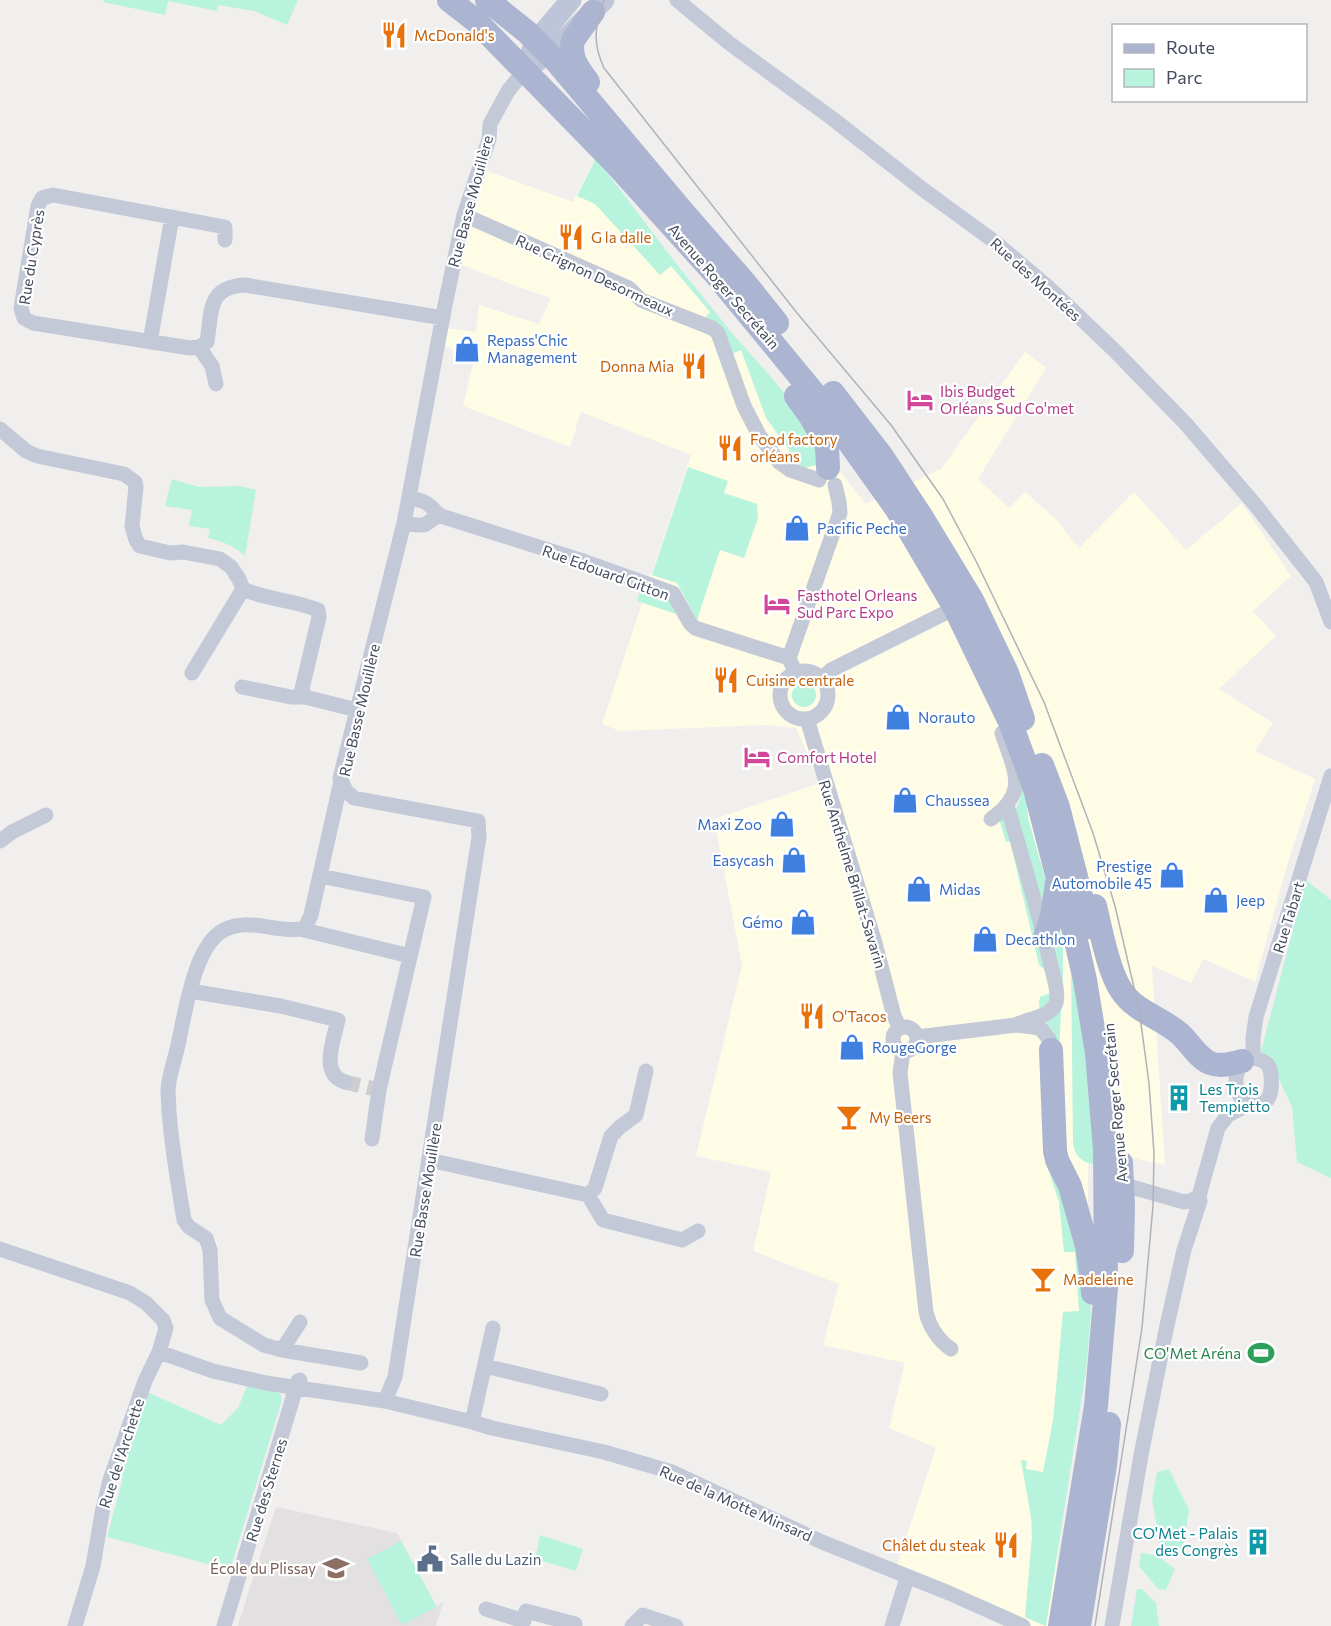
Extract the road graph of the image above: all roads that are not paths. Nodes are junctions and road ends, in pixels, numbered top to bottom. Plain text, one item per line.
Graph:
1 (449, 0) edge
2 (465, 0) edge
3 (487, 0) edge
4 (571, 0) edge
5 (677, 0) edge
6 (599, 6) edge
7 (534, 56) junction
8 (622, 155) junction
9 (683, 212) junction
10 (464, 214) junction
11 (172, 217) junction
12 (225, 240) dead end
13 (443, 318) junction
14 (150, 342) junction
15 (199, 347) junction
16 (216, 384) dead end
17 (0, 429) edge
18 (827, 478) junction
19 (408, 498) junction
20 (441, 516) junction
21 (404, 523) junction
22 (243, 589) junction
23 (963, 604) junction
24 (1331, 622) edge
25 (792, 665) junction
26 (192, 673) dead end
27 (822, 678) junction
28 (990, 681) junction
29 (242, 687) dead end
30 (305, 697) junction
31 (357, 710) junction
32 (807, 719) junction
33 (1043, 769) junction
34 (1331, 776) edge
35 (341, 781) junction
36 (1007, 805) junction
37 (45, 815) dead end
38 (991, 819) dead end
39 (0, 841) edge
40 (320, 876) junction
41 (1057, 877) junction
42 (300, 929) junction
43 (1045, 937) junction
44 (410, 956) junction
45 (190, 991) junction
46 (1016, 1025) junction
47 (900, 1028) junction
48 (917, 1037) junction
49 (1051, 1050) joint
50 (903, 1051) junction
51 (1248, 1060) junction
52 (646, 1071) dead end
53 (345, 1082) tunnel mouth
54 (1247, 1105) junction
55 (372, 1139) dead end
56 (1113, 1151) junction
57 (429, 1160) junction
58 (1094, 1176) dead end
59 (588, 1195) junction
60 (1199, 1196) junction
61 (1114, 1202) junction
62 (698, 1231) dead end
63 (0, 1249) edge
64 (300, 1322) dead end
65 (494, 1328) dead end
66 (951, 1349) dead end
67 (282, 1350) junction
68 (159, 1352) junction
69 (361, 1363) dead end
70 (485, 1366) junction
71 (395, 1377) junction
72 (296, 1387) junction
73 (602, 1394) dead end
74 (385, 1401) junction
75 (472, 1422) junction
76 (907, 1578) junction
77 (486, 1609) dead end
78 (523, 1623) edge
79 (575, 1624) dead end
80 (75, 1626) edge
81 (224, 1626) edge
82 (632, 1626) edge
83 (676, 1626) edge
84 (892, 1626) edge
85 (1023, 1626) edge
86 (1060, 1626) edge
87 (1079, 1626) edge
88 (1112, 1626) edge

1 - 7 main road, Avenue Roger Secrétain
2 - 7 main road
3 - 7 main road, Avenue Roger Secrétain
4 - 7 street, Rue Basse Mouillère
5 - 24 street, Rue des Montées
6 - 7 street, Rue Basse Mouillère
6 - 9 main road
7 - 8 main road, Avenue Roger Secrétain
7 - 10 street, Rue Basse Mouillère
8 - 9 main road, Avenue Roger Secrétain
8 - 18 main road
8 - 23 main road, Avenue Roger Secrétain
9 - 23 main road, Avenue Roger Secrétain
10 - 13 street, Rue Basse Mouillère
10 - 18 street, Rue Crignon Desormeaux
11 - 12 street, Rue du Cyprès
11 - 14 street
11 - 14 street, Rue du Cyprès
13 - 15 street
13 - 19 street, Rue Basse Mouillère
14 - 15 street, Rue du Cyprès
15 - 16 street
17 - 22 street
18 - 25 street
19 - 20 street, Rue Edouard Gitton
19 - 21 street, Rue Basse Mouillère
20 - 21 street
20 - 25 street, Rue Edouard Gitton
21 - 31 street, Rue Basse Mouillère
22 - 26 street
22 - 30 street
23 - 27 street
23 - 28 main road, Avenue Roger Secrétain
23 - 33 main road, Avenue Roger Secrétain
25 - 27 street
25 - 32 street
27 - 32 street
28 - 36 street, Avenue Roger Secrétain
28 - 41 main road, Avenue Roger Secrétain
29 - 30 street
30 - 31 street
31 - 35 street, Rue Basse Mouillère
32 - 47 street, Rue Anthelme Brillat-Savarin
33 - 51 main road
33 - 56 main road, Avenue Roger Secrétain
34 - 51 street, Rue Tabart
35 - 40 street
35 - 57 street, Rue Basse Mouillère
36 - 38 street
36 - 43 street
37 - 39 street
40 - 42 street
40 - 44 street
41 - 43 main road
41 - 56 main road, Avenue Roger Secrétain
42 - 44 street
42 - 45 street
43 - 46 street
44 - 55 street
45 - 53 street
45 - 67 street
46 - 48 street
46 - 49 street
47 - 48 street
47 - 50 street
48 - 50 street
49 - 86 main road
50 - 66 street
51 - 54 street
51 - 54 street
52 - 59 street
54 - 60 street
56 - 61 main road, Avenue Roger Secrétain
57 - 59 street
57 - 71 street, Rue Basse Mouillère
58 - 60 street
59 - 62 street
60 - 88 street
61 - 86 main road, Avenue Roger Secrétain
61 - 87 main road, Avenue Roger Secrétain
63 - 68 street, Rue de l'Archette
64 - 67 street
65 - 70 street
67 - 69 street
68 - 72 street, Rue de la Motte Minsard
68 - 80 street, Rue de l'Archette
70 - 73 street
70 - 75 street
71 - 72 street, Rue de la Motte Minsard
71 - 74 street, Rue Basse Mouillère
72 - 74 street, Rue de la Motte Minsard
72 - 81 street, Rue des Sternes
74 - 75 street, Rue de la Motte Minsard
75 - 76 street, Rue de la Motte Minsard
76 - 84 street
76 - 85 street, Rue de la Motte Minsard
77 - 78 street
78 - 79 street
82 - 83 street

